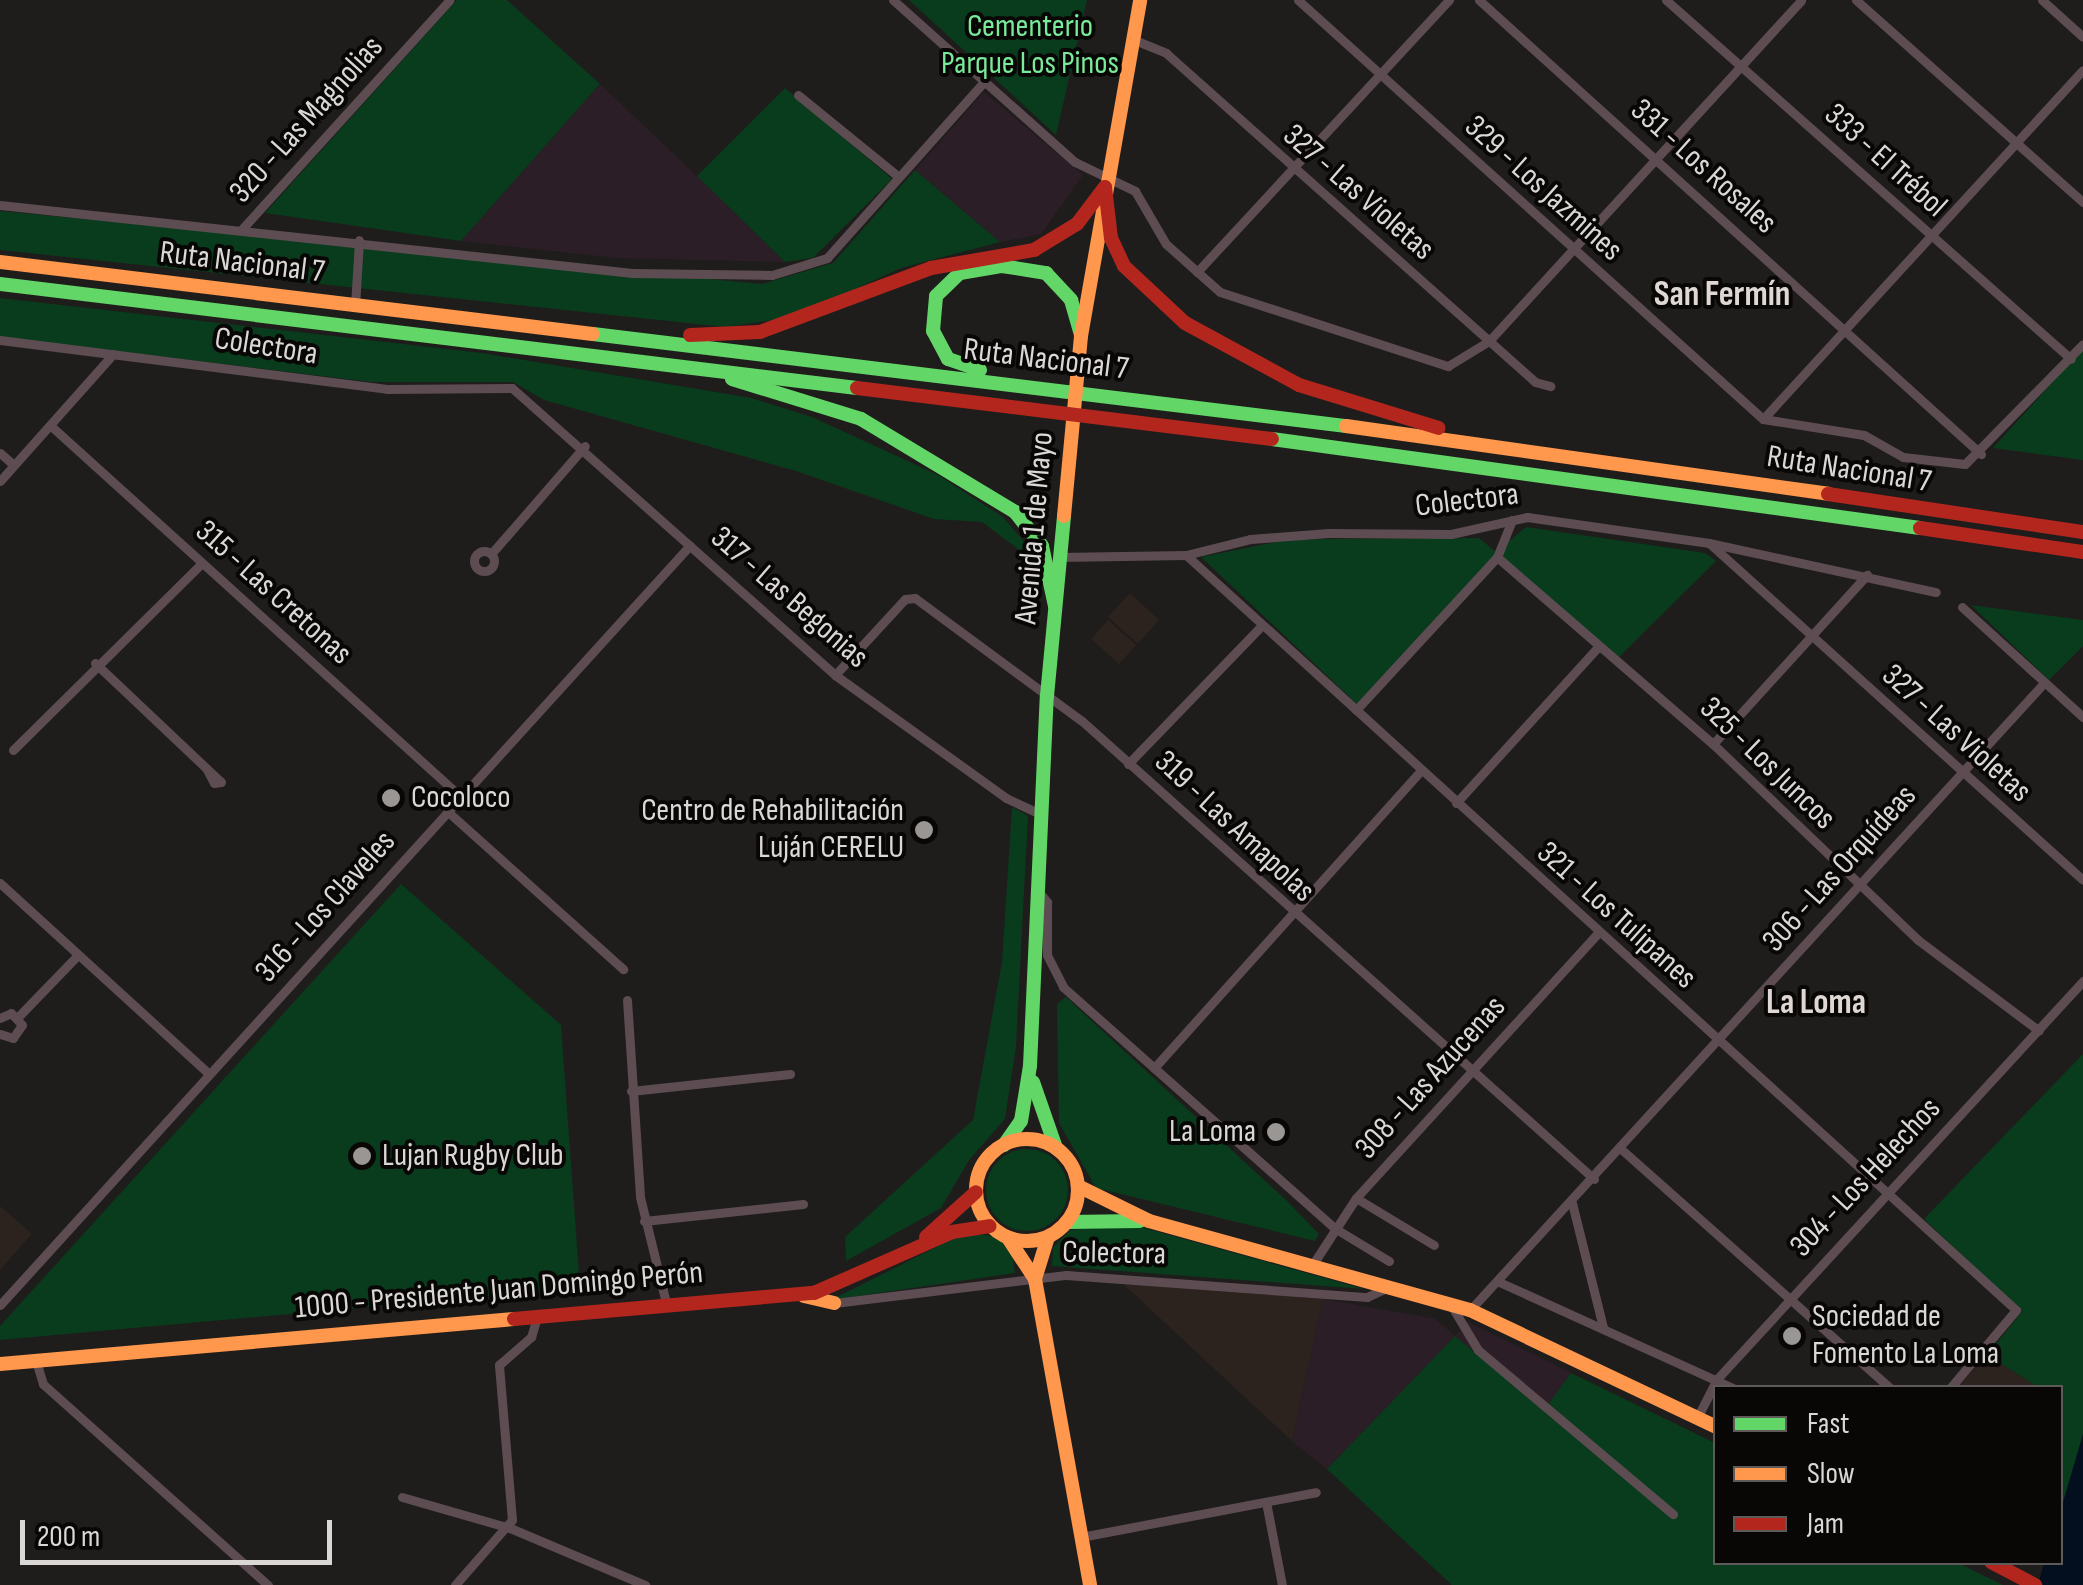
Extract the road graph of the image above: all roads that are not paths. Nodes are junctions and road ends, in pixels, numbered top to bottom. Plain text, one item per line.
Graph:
1 (450, 0) edge
2 (893, 0) edge
3 (1140, 0) edge
4 (1298, 0) edge
5 (1449, 0) edge
6 (1479, 0) edge
7 (1666, 0) edge
8 (1801, 0) edge
9 (1856, 0) edge
10 (2042, 0) edge
11 (2083, 37) edge
12 (1132, 40) junction
13 (1742, 67) junction
14 (2083, 70) edge
15 (1382, 74) junction
16 (983, 82) junction
17 (798, 95) dead end
18 (2016, 142) junction
19 (1657, 159) junction
20 (1292, 170) junction
21 (899, 178) junction
22 (1106, 181) junction
23 (2083, 202) edge
24 (0, 205) edge
25 (242, 229) junction
26 (1932, 237) junction
27 (359, 240) junction
28 (1574, 250) junction
29 (0, 262) edge
30 (1197, 272) junction
31 (0, 284) edge
32 (355, 306) junction
33 (1850, 332) junction
34 (614, 336) junction
35 (1081, 336) junction
36 (0, 340) edge
37 (1489, 341) junction
38 (2083, 344) edge
39 (113, 354) junction
40 (649, 359) junction
41 (2071, 360) junction
42 (1018, 384) junction
43 (1550, 386) dead end
44 (524, 394) joint
45 (1763, 419) junction
46 (51, 426) junction
47 (1487, 442) junction
48 (585, 446) junction
49 (0, 453) edge
50 (1981, 454) junction
51 (14, 465) junction
52 (0, 481) edge
53 (1513, 519) junction
54 (2083, 532) edge
55 (1709, 543) junction
56 (690, 545) junction
57 (2083, 552) edge
58 (491, 554) dead end
59 (1186, 554) junction
60 (1497, 557) junction
61 (1060, 558) junction
62 (202, 562) junction
63 (1867, 575) junction
64 (1936, 592) dead end
65 (1055, 606) junction
66 (1962, 607) dead end
67 (1262, 625) junction
68 (1810, 637) junction
69 (1599, 646) junction
70 (95, 662) junction
71 (835, 675) junction
72 (2044, 683) junction
73 (1048, 696) junction
74 (1356, 710) junction
75 (2083, 717) edge
76 (1713, 744) junction
77 (13, 750) dead end
78 (1128, 764) junction
79 (206, 768) dead end
80 (1420, 772) junction
81 (1961, 772) junction
82 (461, 797) junction
83 (1456, 803) junction
84 (447, 810) junction
85 (1040, 814) junction
86 (2083, 880) edge
87 (0, 883) edge
88 (1858, 887) junction
89 (1036, 890) junction
90 (1292, 915) junction
91 (1597, 934) junction
92 (77, 956) junction
93 (623, 969) dead end
94 (2083, 981) edge
95 (627, 1000) dead end
96 (18, 1017) junction
97 (0, 1018) edge
98 (2039, 1030) junction
99 (0, 1034) edge
100 (1718, 1040) junction
101 (1030, 1066) junction
102 (1154, 1068) junction
103 (1468, 1072) junction
104 (208, 1074) junction
105 (790, 1074) dead end
106 (631, 1091) junction
107 (1004, 1145) junction
108 (1056, 1148) junction
109 (1622, 1149) junction
110 (1594, 1180) junction
111 (1078, 1186) junction
112 (1886, 1191) junction
113 (976, 1192) junction
114 (1356, 1198) junction
115 (803, 1204) dead end
116 (1572, 1204) junction
117 (644, 1221) junction
118 (1149, 1221) junction
119 (1067, 1222) junction
120 (990, 1226) junction
121 (1336, 1229) junction
122 (1048, 1237) junction
123 (1008, 1238) junction
124 (1434, 1245) dead end
125 (916, 1247) junction
126 (1389, 1260) dead end
127 (1314, 1264) junction
128 (1035, 1279) junction
129 (1497, 1281) junction
130 (1390, 1286) junction
131 (796, 1294) junction
132 (1789, 1299) junction
133 (666, 1303) junction
134 (834, 1303) joint
135 (0, 1304) edge
136 (1452, 1304) junction
137 (1470, 1310) junction
138 (538, 1314) junction
139 (1604, 1327) junction
140 (36, 1361) junction
141 (0, 1364) edge
142 (1717, 1379) junction
143 (1714, 1385) edge
144 (1728, 1385) edge
145 (1887, 1385) edge
146 (1953, 1385) edge
147 (1713, 1387) edge
148 (1697, 1418) junction
149 (1713, 1426) edge
150 (1316, 1492) dead end
151 (402, 1497) dead end
152 (1266, 1502) junction
153 (1672, 1514) dead end
154 (510, 1528) junction
155 (1081, 1537) junction
156 (1997, 1565) edge
157 (268, 1585) edge
158 (455, 1585) edge
159 (646, 1585) edge
160 (1090, 1585) edge
161 (1282, 1585) edge
162 (2036, 1585) edge

1 - 25 street, 320 - Las Magnolias
2 - 16 street
3 - 12 main road, Avenida 1 de Mayo
4 - 15 street, 329 - Los Jazmines
5 - 15 street
6 - 19 street, 331 - Los Rosales
7 - 13 street, 333 - El Trébol
8 - 13 street
9 - 18 street
10 - 11 street
12 - 20 street, 327 - Las Violetas
12 - 22 main road, Avenida 1 de Mayo
13 - 19 street
13 - 26 street, 333 - El Trébol
14 - 18 street
15 - 20 street
15 - 28 street, 329 - Los Jazmines
16 - 21 street
16 - 22 street
17 - 21 street
18 - 23 street
18 - 26 street
19 - 28 street
19 - 33 street, 331 - Los Rosales
20 - 30 street
20 - 37 street, 327 - Las Violetas
21 - 27 street
22 - 30 street
22 - 34 main road
22 - 35 main road, Avenida 1 de Mayo
22 - 47 main road
24 - 25 street
25 - 27 street
26 - 33 street
26 - 41 street, 333 - El Trébol
27 - 32 street, Colectora
28 - 37 street
28 - 45 street, 329 - Los Jazmines
29 - 32 main road, Ruta Nacional 7
30 - 37 street
31 - 40 main road, Ruta Nacional 7
32 - 34 main road, Ruta Nacional 7
33 - 45 street
33 - 50 street, 331 - Los Rosales
34 - 42 main road, Ruta Nacional 7
35 - 42 main road
35 - 61 main road, Avenida 1 de Mayo
36 - 39 street, Colectora
37 - 43 street, 327 - Las Violetas
38 - 41 street
39 - 44 street, Colectora
39 - 46 street
40 - 57 main road, Ruta Nacional 7
40 - 65 main road
41 - 50 street
42 - 47 main road, Ruta Nacional 7
44 - 48 street, 317 - Las Begonias
45 - 50 street
46 - 51 street
46 - 62 street, 315 - Las Cretonas
47 - 54 main road, Ruta Nacional 7
48 - 56 street, 317 - Las Begonias
48 - 58 street
49 - 51 street
51 - 52 street
53 - 55 street, Colectora
53 - 59 street, Colectora
53 - 60 street
55 - 63 street, Colectora
55 - 68 street, 327 - Las Violetas
56 - 71 street, 317 - Las Begonias
56 - 82 street, 316 - Los Claveles
59 - 61 street, Colectora
59 - 67 street, 321 - Los Tulipanes
60 - 69 street, 325 - Los Juncos
60 - 74 street
61 - 65 main road, Avenida 1 de Mayo
62 - 70 street
62 - 82 street, 315 - Las Cretonas
63 - 64 street, Colectora
63 - 68 street
65 - 73 main road, Avenida 1 de Mayo
66 - 72 street
67 - 74 street, 321 - Los Tulipanes
67 - 78 street
68 - 76 street
68 - 81 street, 327 - Las Violetas
69 - 76 street, 325 - Los Juncos
69 - 83 street
70 - 77 street
70 - 79 street
71 - 73 street, 319 - Las Amapolas
71 - 85 street, 317 - Las Begonias
72 - 75 street
72 - 81 street, 306 - Las Orquídeas
73 - 78 street, 319 - Las Amapolas
73 - 85 main road, Avenida 1 de Mayo
74 - 80 street, 321 - Los Tulipanes
76 - 88 street, 325 - Los Juncos
78 - 90 street, 319 - Las Amapolas
80 - 83 street, 321 - Los Tulipanes
80 - 90 street
81 - 86 street, 327 - Las Violetas
81 - 88 street, 306 - Las Orquídeas
82 - 84 street, 316 - Los Claveles
83 - 91 street, 321 - Los Tulipanes
84 - 93 street
84 - 104 street, 316 - Los Claveles
85 - 89 main road, Avenida 1 de Mayo
87 - 92 street
88 - 98 street, 325 - Los Juncos
88 - 100 street, 306 - Las Orquídeas
89 - 101 main road, Avenida 1 de Mayo
89 - 102 street
90 - 102 street
90 - 103 street, 319 - Las Amapolas
91 - 100 street, 321 - Los Tulipanes
91 - 103 street, 308 - Las Azucenas
92 - 96 street
92 - 104 street
94 - 98 street, 304 - Los Helechos
95 - 106 street
96 - 97 street
96 - 99 street
98 - 112 street, 304 - Los Helechos
100 - 109 street, 306 - Las Orquídeas
100 - 112 street, 321 - Los Tulipanes
101 - 107 main road, Avenida 1 de Mayo
101 - 108 main road, Avenida 1 de Mayo
102 - 121 street
103 - 110 street, 319 - Las Amapolas
103 - 114 street, 308 - Las Azucenas
104 - 135 street, 316 - Los Claveles
105 - 106 street
106 - 117 street
107 - 108 main road
107 - 113 main road
108 - 111 main road
109 - 110 street, 306 - Las Orquídeas
109 - 132 street
110 - 116 street, 306 - Las Orquídeas
111 - 118 main road
111 - 119 main road
112 - 132 street, 304 - Los Helechos
112 - 146 street, 321 - Los Tulipanes
113 - 120 main road
113 - 125 main road
114 - 121 street, 308 - Las Azucenas
114 - 124 street
115 - 117 street
116 - 129 street, 306 - Las Orquídeas
116 - 139 street
117 - 133 street
118 - 119 main road
118 - 127 main road
119 - 122 main road
120 - 123 main road
120 - 125 main road, 1000 - Presidente Juan Domingo Perón
121 - 126 street
121 - 127 street, 308 - Las Azucenas
122 - 123 main road
122 - 128 main road
123 - 128 main road
125 - 131 main road, 1000 - Presidente Juan Domingo Perón
127 - 130 main road
128 - 130 street, Colectora
128 - 134 street, Colectora
128 - 155 main road
129 - 137 street, 306 - Las Orquídeas
129 - 139 street
130 - 136 main road
131 - 133 main road, 1000 - Presidente Juan Domingo Perón
131 - 134 main road
132 - 142 street, 304 - Los Helechos
132 - 145 street
133 - 138 main road, 1000 - Presidente Juan Domingo Perón
136 - 137 main road
136 - 153 street
137 - 148 main road
138 - 140 main road, 1000 - Presidente Juan Domingo Perón
138 - 154 street
139 - 142 street
140 - 141 main road, 1000 - Presidente Juan Domingo Perón
140 - 157 street
142 - 143 street, 304 - Los Helechos
142 - 144 street
147 - 148 street, 304 - Los Helechos
148 - 149 main road
150 - 152 street
151 - 154 street
152 - 155 street
152 - 161 street
154 - 158 street
154 - 159 street
155 - 160 main road
156 - 162 main road

